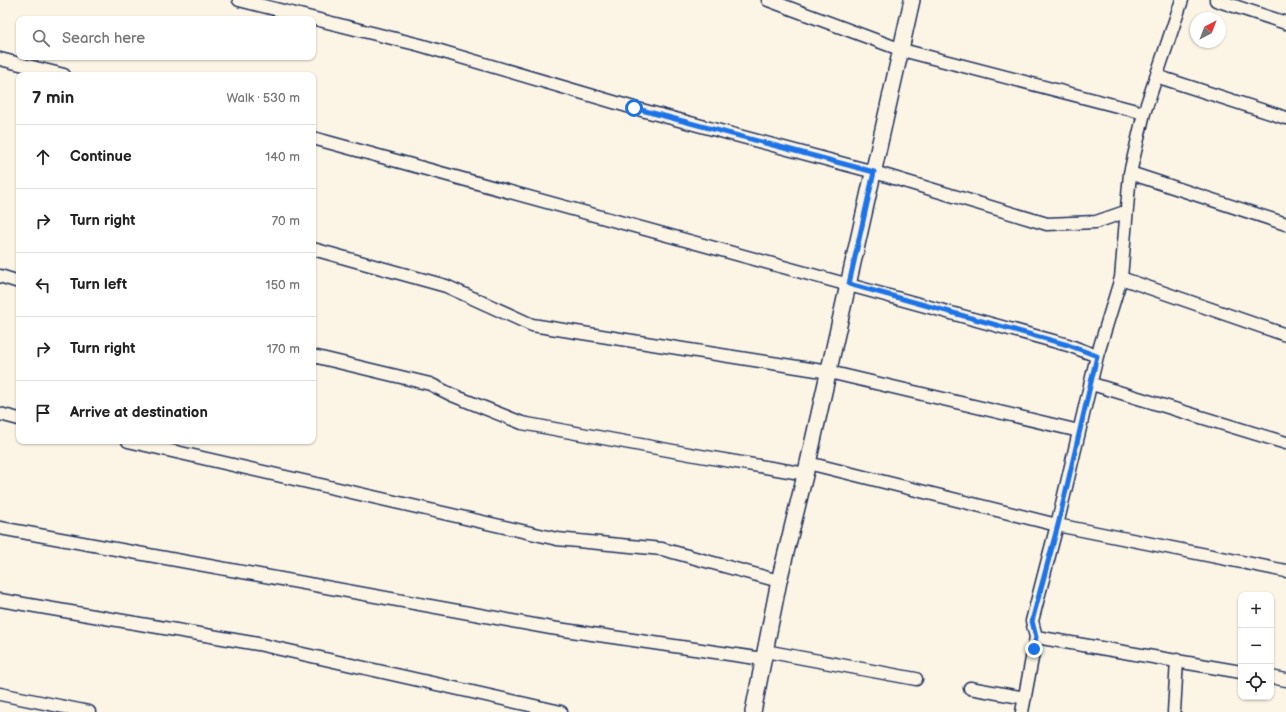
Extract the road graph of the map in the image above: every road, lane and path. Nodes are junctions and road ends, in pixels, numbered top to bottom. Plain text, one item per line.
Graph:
1 (239, 0) edge
2 (768, 0) edge
3 (912, 0) edge
4 (1182, 0) edge
5 (1216, 0) edge
6 (303, 16) edge
7 (316, 19) edge
8 (1286, 23) edge
9 (902, 50) junction
10 (0, 59) edge
11 (52, 72) edge
12 (1156, 76) junction
13 (1144, 113) junction
14 (1286, 118) edge
15 (316, 139) edge
16 (874, 172) junction
17 (1130, 172) junction
18 (1125, 212) junction
19 (1286, 224) edge
20 (316, 250) edge
21 (0, 276) edge
22 (1121, 278) junction
23 (16, 281) edge
24 (849, 284) junction
25 (1286, 335) edge
26 (1097, 356) junction
27 (316, 357) edge
28 (828, 372) junction
29 (1092, 384) junction
30 (0, 414) edge
31 (16, 418) edge
32 (1079, 431) junction
33 (1286, 443) edge
34 (141, 444) edge
35 (807, 469) junction
36 (1058, 525) junction
37 (0, 528) edge
38 (1286, 571) edge
39 (779, 581) junction
40 (0, 600) edge
41 (1036, 637) junction
42 (764, 655) junction
43 (1177, 660) junction
44 (1238, 671) edge
45 (1274, 678) edge
46 (916, 679) dead end
47 (1286, 680) edge
48 (970, 688) dead end
49 (0, 694) edge
50 (1025, 698) junction
51 (89, 712) edge
52 (561, 712) edge
53 (753, 712) edge
54 (1022, 712) edge
55 (1174, 712) edge

1 - 6 street
2 - 9 street
3 - 9 street
4 - 12 street
5 - 8 street
7 - 16 street
9 - 13 street
9 - 16 street
10 - 11 street
12 - 13 street
12 - 14 street
13 - 17 street
15 - 24 street
16 - 18 street
16 - 24 street
17 - 18 street
17 - 19 street
18 - 22 street
20 - 28 street
21 - 23 street
22 - 25 street
22 - 26 street
24 - 26 street
24 - 28 street
26 - 29 street
27 - 35 street
28 - 32 street
28 - 35 street
29 - 32 street
29 - 33 street
30 - 31 street
32 - 36 street
34 - 39 street
35 - 36 street
35 - 39 street
36 - 38 street
36 - 41 street
37 - 42 street
39 - 42 street
40 - 52 street
41 - 43 street
41 - 50 street
42 - 46 street
42 - 53 street
43 - 44 street
43 - 55 street
45 - 47 street
48 - 50 street
49 - 51 street
50 - 54 street

